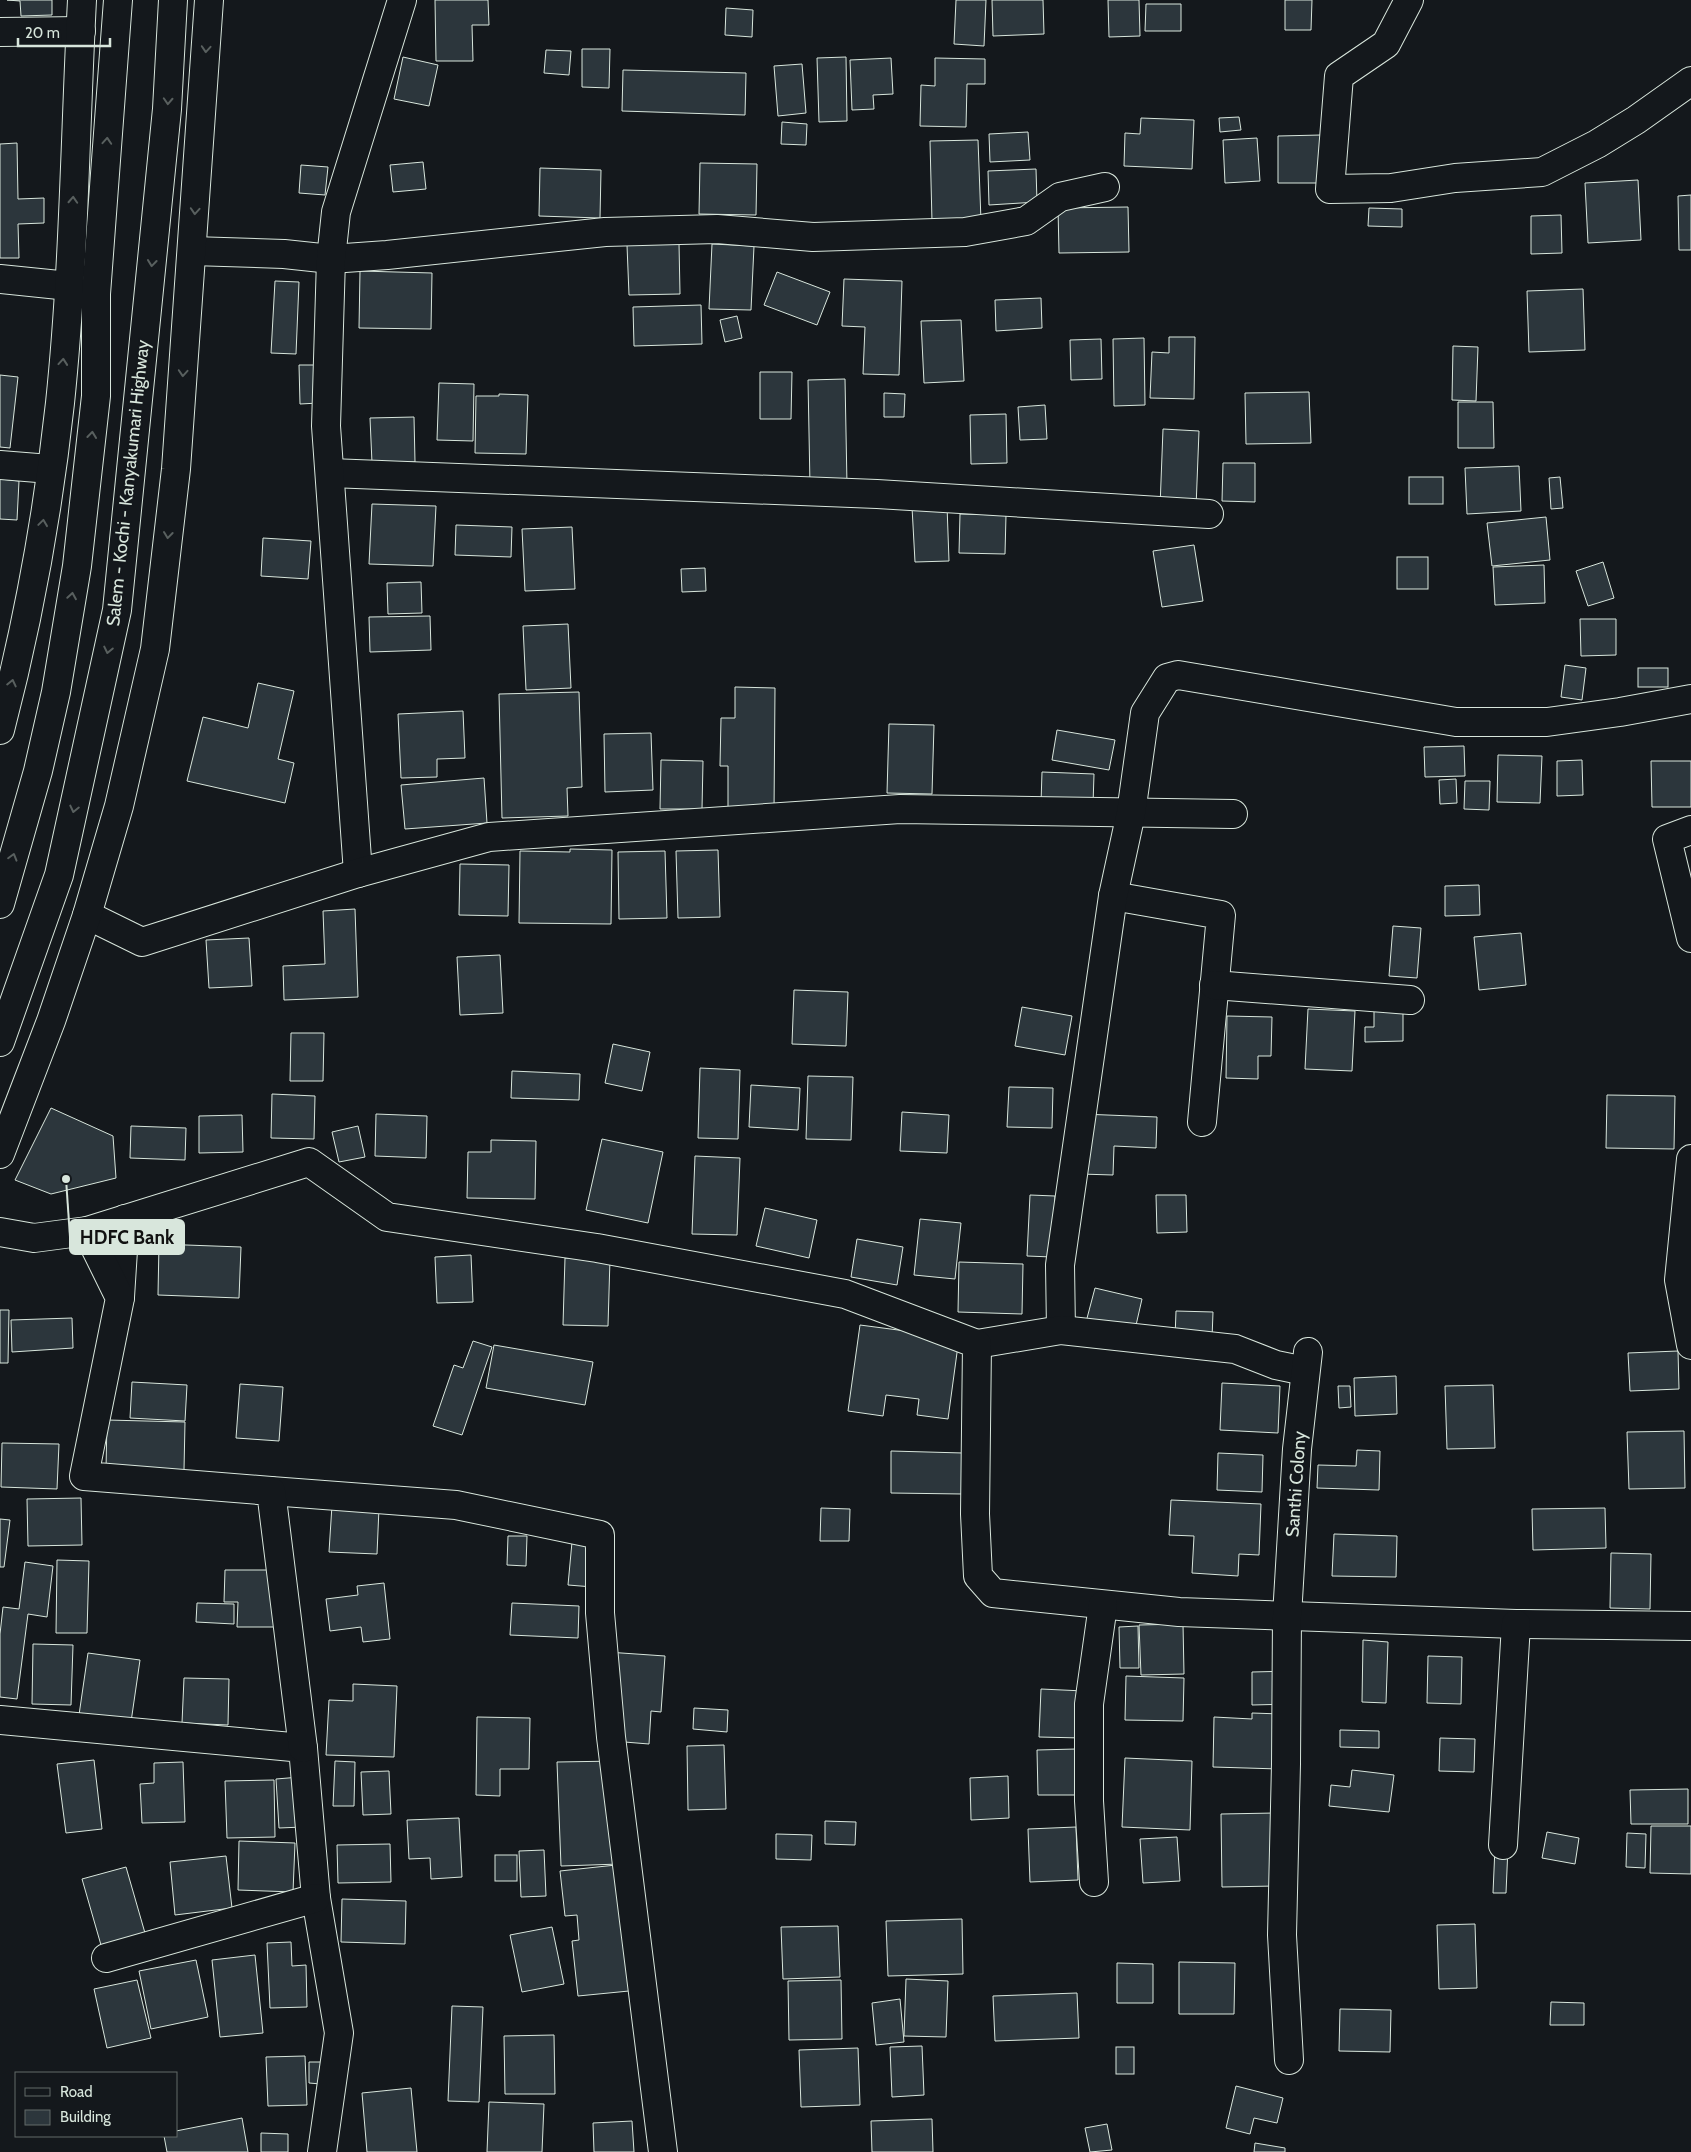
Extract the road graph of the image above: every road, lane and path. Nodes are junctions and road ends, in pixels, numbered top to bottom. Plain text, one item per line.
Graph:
1 (82, 0) edge
2 (118, 0) edge
3 (173, 0) edge
4 (209, 0) edge
5 (402, 0) edge
6 (1409, 0) edge
7 (81, 31) junction
8 (0, 32) edge
9 (1691, 81) edge
10 (1105, 187) dead end
11 (192, 251) junction
12 (330, 259) junction
13 (0, 279) edge
14 (69, 286) junction
15 (0, 465) edge
16 (50, 469) junction
17 (330, 473) junction
18 (1209, 514) dead end
19 (1691, 699) edge
20 (0, 730) edge
21 (1131, 813) junction
22 (1233, 814) dead end
23 (1691, 830) edge
24 (358, 873) junction
25 (1113, 896) junction
26 (0, 904) edge
27 (87, 915) junction
28 (1691, 938) edge
29 (1214, 985) junction
30 (1410, 1000) dead end
31 (0, 1042) edge
32 (1202, 1122) dead end
33 (0, 1154) edge
34 (1691, 1159) edge
35 (125, 1219) junction
36 (87, 1231) junction
37 (0, 1232) edge
38 (120, 1298) junction
39 (1061, 1330) junction
40 (977, 1344) junction
41 (1691, 1345) edge
42 (271, 1491) junction
43 (1103, 1605) junction
44 (1287, 1616) junction
45 (1516, 1624) junction
46 (1691, 1626) edge
47 (0, 1720) edge
48 (303, 1748) junction
49 (1503, 1845) dead end
50 (1094, 1882) dead end
51 (316, 1898) junction
52 (106, 1958) dead end
53 (1289, 2060) dead end
54 (322, 2152) edge
55 (663, 2152) edge

1 - 7 main road
26 -> 2 main road
3 -> 31 main road, Salem - Kochi - Kanyakumari Highway
4 -> 11 main road
5 - 12 main road
6 - 9 main road
7 - 8 main road
14 -> 7 main road
10 - 12 main road
11 - 12 main road
11 -> 27 main road
12 - 17 main road
13 - 14 main road
16 -> 14 main road
15 - 16 main road
20 -> 16 main road
17 - 18 main road
17 - 24 main road
19 - 21 main road
21 - 22 main road
21 - 24 main road
21 - 25 main road
23 - 28 main road
24 - 27 main road
25 - 29 main road
25 - 39 main road
27 - 33 main road
29 - 30 main road
29 - 32 main road
34 - 41 main road
35 - 36 main road
35 - 38 main road
35 - 40 main road
36 - 37 main road
36 - 38 main road
38 - 42 main road
39 - 40 main road
39 - 44 main road, Santhi Colony
40 - 43 main road
42 - 48 main road
42 - 55 main road
43 - 44 main road
43 - 50 main road
44 - 45 main road
44 - 53 main road, Santhi Colony
45 - 46 main road
45 - 49 main road
47 - 48 main road
48 - 51 main road
51 - 52 main road
51 - 54 main road

